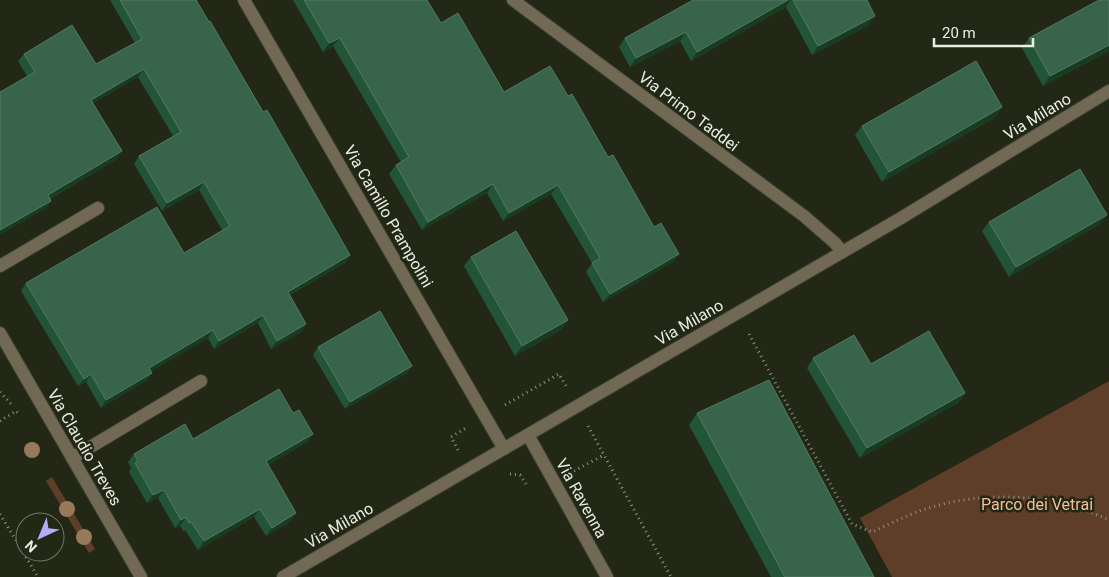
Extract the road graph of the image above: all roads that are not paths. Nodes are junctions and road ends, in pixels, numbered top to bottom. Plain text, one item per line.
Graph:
1 (244, 0) edge
2 (513, 0) edge
3 (1109, 91) edge
4 (98, 208) dead end
5 (842, 252) junction
6 (0, 266) edge
7 (1, 337) edge
8 (201, 381) dead end
9 (528, 435) junction
10 (504, 449) junction
11 (72, 458) junction
12 (141, 577) edge
13 (283, 577) edge
14 (607, 577) edge

1 - 10 street, Via Camillo Prampolini
2 - 5 street, Via Primo Taddei
3 - 5 street, Via Milano
4 - 6 street
5 - 9 street, Via Milano
7 - 11 street, Via Claudio Treves
8 - 11 street
9 - 10 street, Via Milano
9 - 14 street, Via Ravenna
10 - 13 street, Via Milano
11 - 12 street, Via Claudio Treves

